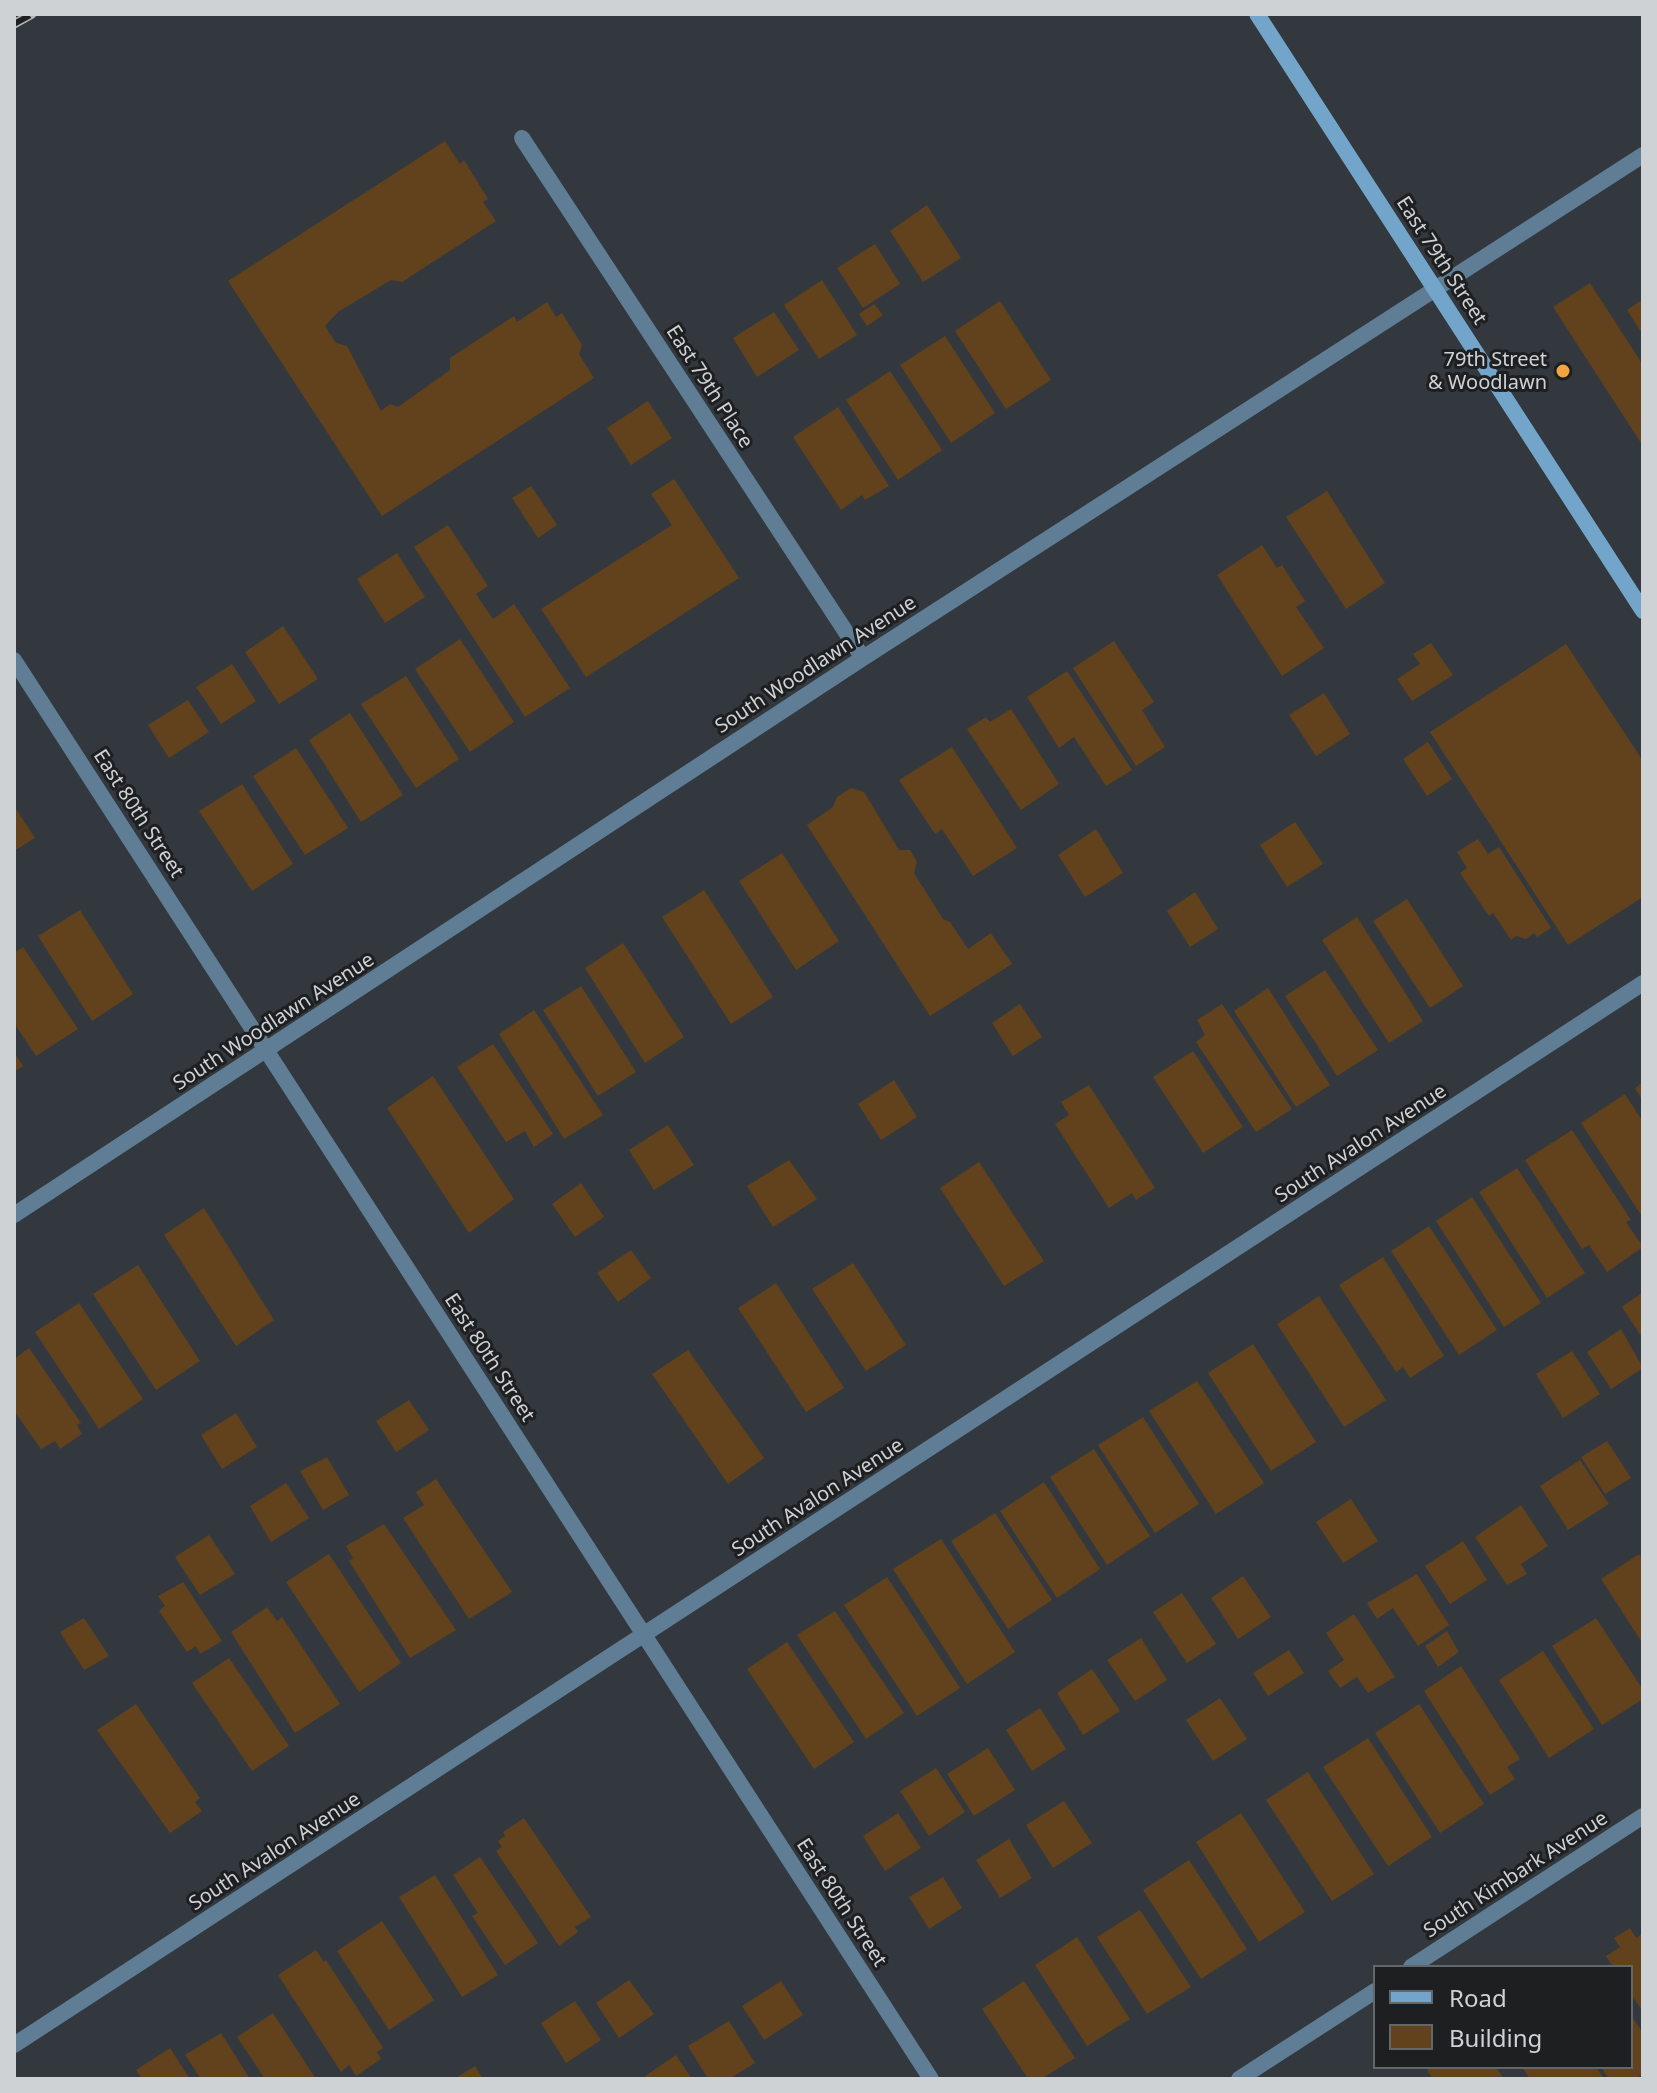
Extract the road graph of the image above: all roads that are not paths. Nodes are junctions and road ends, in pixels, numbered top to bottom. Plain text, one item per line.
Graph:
1 (1257, 14) edge
2 (522, 138) dead end
3 (1643, 155) edge
4 (1435, 290) junction
5 (1643, 611) edge
6 (863, 658) junction
7 (14, 660) edge
8 (1643, 983) edge
9 (267, 1051) junction
10 (14, 1215) edge
11 (644, 1635) junction
12 (1643, 1816) edge
13 (1414, 1965) edge
14 (1373, 1992) edge
15 (14, 2045) edge
16 (931, 2079) edge
17 (1239, 2079) edge

1 - 4 main road, East 79th Street
2 - 6 street, East 79th Place
3 - 4 street, South Woodlawn Avenue
4 - 5 main road, East 79th Street
4 - 6 street, South Woodlawn Avenue
6 - 9 street, South Woodlawn Avenue
7 - 9 street, East 80th Street
8 - 11 street, South Avalon Avenue
9 - 10 street, South Woodlawn Avenue
9 - 11 street, East 80th Street
11 - 15 street, South Avalon Avenue
11 - 16 street, East 80th Street
12 - 13 street, South Kimbark Avenue
14 - 17 street

